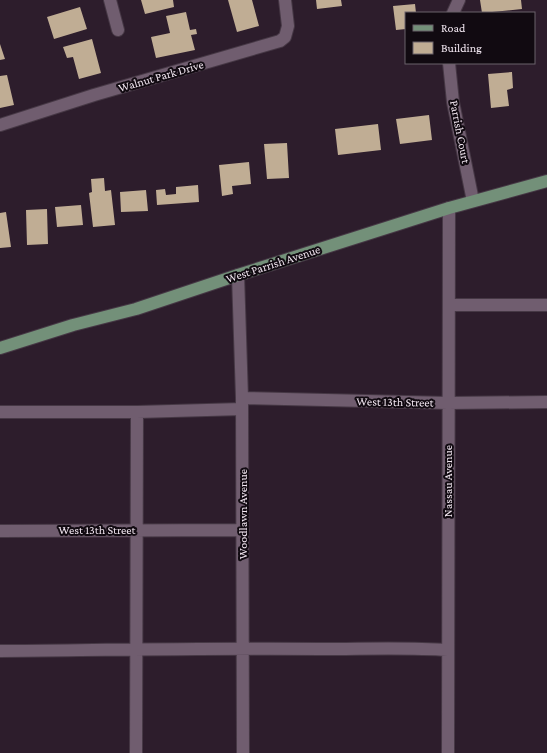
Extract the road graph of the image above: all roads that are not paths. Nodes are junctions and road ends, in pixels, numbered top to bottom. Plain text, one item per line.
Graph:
1 (110, 0) edge
2 (285, 0) edge
3 (459, 0) edge
4 (454, 12) edge
5 (118, 30) dead end
6 (449, 64) edge
7 (0, 124) edge
8 (547, 181) edge
9 (473, 201) junction
10 (449, 208) junction
11 (238, 275) junction
12 (449, 305) junction
13 (547, 305) edge
14 (0, 348) edge
15 (547, 402) edge
16 (448, 403) junction
17 (242, 404) junction
18 (0, 412) edge
19 (137, 412) junction
20 (136, 530) junction
21 (243, 530) junction
22 (0, 531) edge
23 (243, 649) junction
24 (135, 650) junction
25 (448, 650) junction
26 (0, 651) edge
27 (136, 753) edge
28 (243, 753) edge
29 (448, 753) edge

1 - 5 street
2 - 7 street, Walnut Park Drive
3 - 4 street
6 - 9 street, Parrish Court
8 - 9 main road, West Parrish Avenue
9 - 10 main road, West Parrish Avenue
10 - 11 main road, West Parrish Avenue
10 - 12 street, Nassau Avenue
11 - 14 main road, West Parrish Avenue
11 - 17 street, Woodlawn Avenue
12 - 13 street
12 - 16 street, Nassau Avenue
15 - 16 street, West 13th Street
16 - 17 street, West 13th Street
16 - 25 street, Nassau Avenue
17 - 19 street, West 13th Street
17 - 21 street, Woodlawn Avenue
18 - 19 street, West 13th Street
19 - 20 street
20 - 21 street, West 13th Street
20 - 22 street, West 13th Street
20 - 24 street
21 - 23 street, Woodlawn Avenue
23 - 24 street
23 - 25 street
23 - 28 street, Woodlawn Avenue
24 - 26 street
24 - 27 street
25 - 29 street, Nassau Avenue

